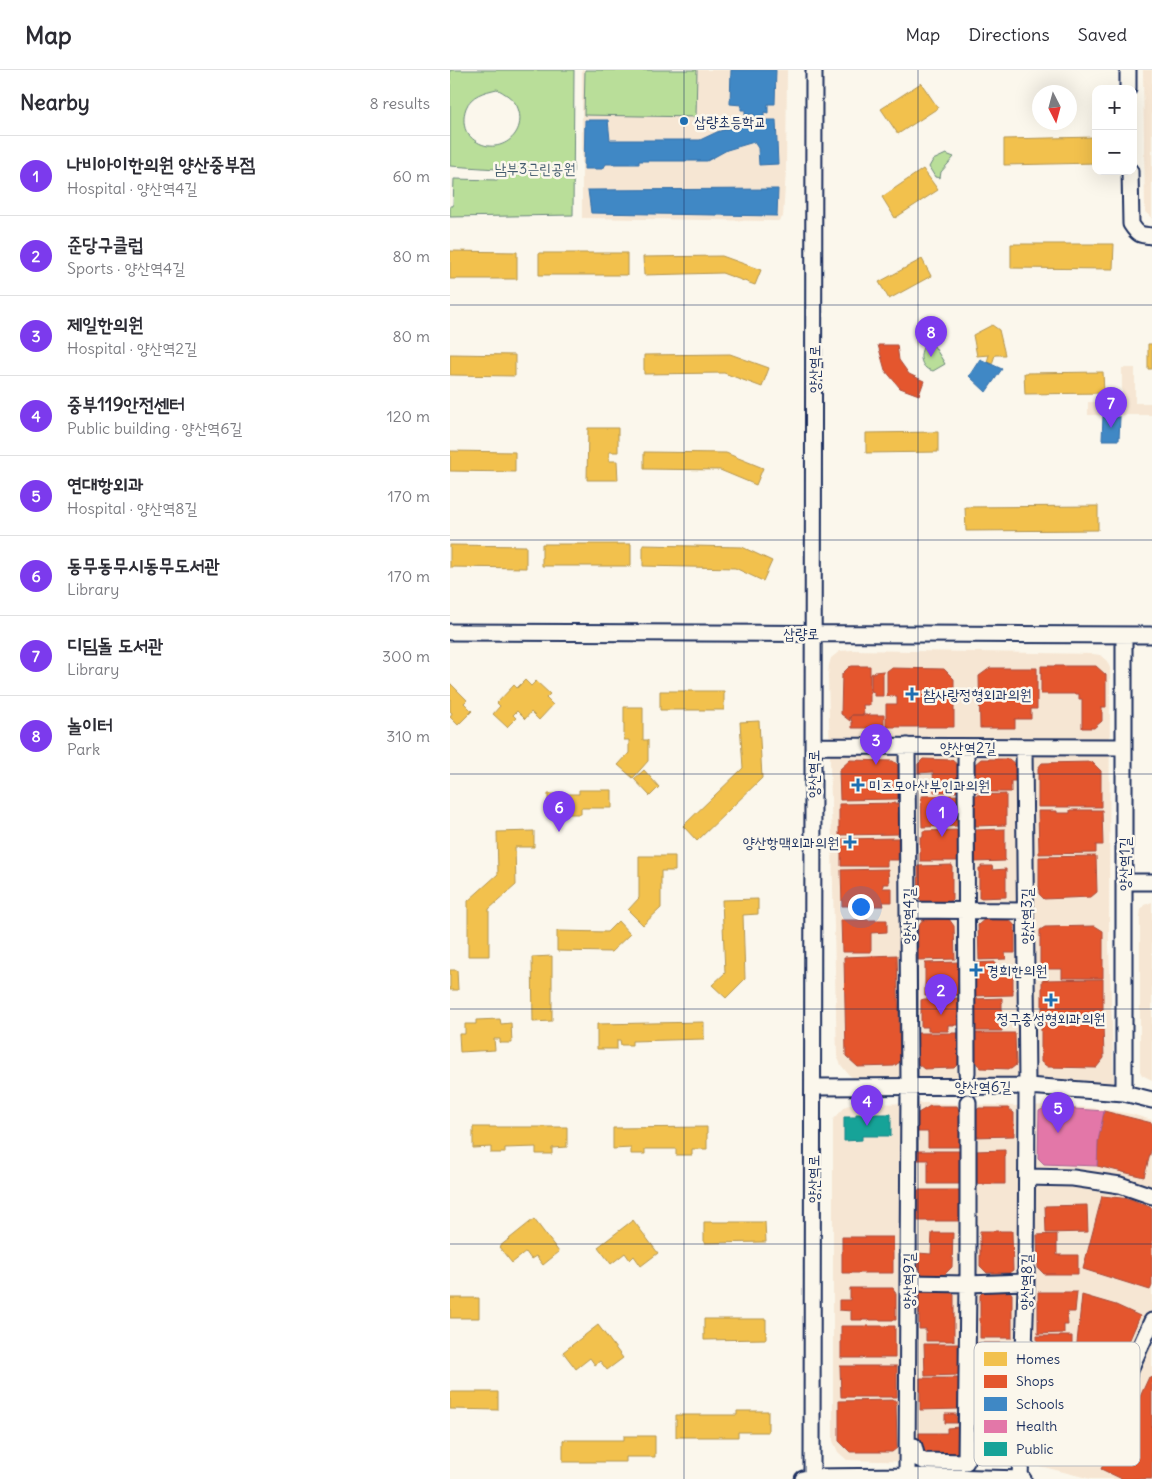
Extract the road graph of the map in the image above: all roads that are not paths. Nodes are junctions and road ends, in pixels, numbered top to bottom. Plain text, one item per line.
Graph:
1 (814, 70) edge
2 (1128, 70) edge
3 (1128, 85) edge
4 (1130, 175) edge
5 (1152, 236) edge
6 (450, 632) edge
7 (814, 633) junction
8 (1124, 635) junction
9 (1152, 635) edge
10 (813, 746) junction
11 (907, 746) junction
12 (1024, 747) junction
13 (1124, 747) junction
14 (966, 755) dead end
15 (1124, 882) junction
16 (1152, 882) edge
17 (908, 910) junction
18 (967, 910) junction
19 (1026, 911) junction
20 (968, 1074) dead end
21 (909, 1085) junction
22 (1027, 1086) junction
23 (813, 1087) junction
24 (1124, 1093) junction
25 (1152, 1100) edge
26 (968, 1102) dead end
27 (1027, 1177) junction
28 (1152, 1196) edge
29 (1026, 1282) junction
30 (908, 1283) junction
31 (968, 1284) junction
32 (1152, 1321) edge
33 (1024, 1342) edge
34 (1140, 1347) edge
35 (914, 1446) dead end
36 (1022, 1466) edge
37 (907, 1476) junction
38 (809, 1478) edge
39 (1022, 1479) edge

1 - 7 street, 양산역로
2 - 3 street
4 - 5 street
6 - 7 street, 삽량로
7 - 8 street, 삽량로
7 - 10 street, 양산역로
8 - 9 street, 삽량로
8 - 13 street, 양산역1길
10 - 11 street, 양산역2길
10 - 23 street, 양산역로
11 - 12 street, 양산역2길
11 - 17 street, 양산역4길
12 - 13 street, 양산역2길
12 - 19 street, 양산역3길
13 - 15 street, 양산역1길
14 - 18 street
15 - 16 street
15 - 24 street, 양산역1길
17 - 18 street
17 - 21 street, 양산역4길
18 - 19 street
18 - 20 street
19 - 22 street, 양산역3길
21 - 22 street, 양산역6길
21 - 23 street, 양산역6길
21 - 30 street, 양산역9길
22 - 24 street, 양산역6길
22 - 27 street, 양산역8길
23 - 38 street, 양산역로
24 - 25 street, 양산역6길
26 - 31 street
27 - 28 street
27 - 29 street, 양산역8길
29 - 31 street
29 - 33 street, 양산역8길
30 - 31 street
30 - 37 street, 양산역9길
31 - 35 street
32 - 34 street
36 - 39 street, 양산역8길
37 - 38 street
37 - 39 street

